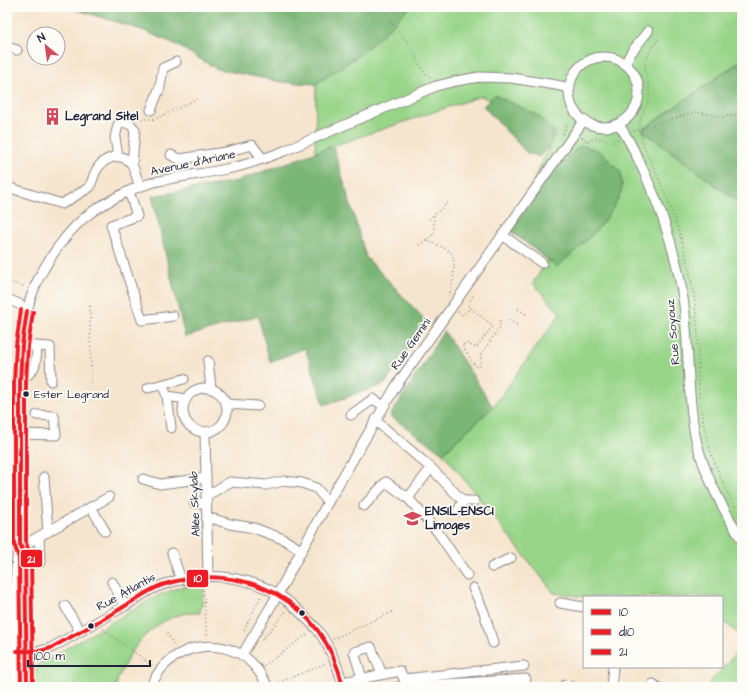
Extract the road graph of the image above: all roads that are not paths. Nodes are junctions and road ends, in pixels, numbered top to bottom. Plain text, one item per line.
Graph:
1 (648, 31) dead end
2 (7, 47) edge
3 (17, 50) dead end
4 (176, 62) dead end
5 (625, 64) junction
6 (570, 88) junction
7 (150, 110) dead end
8 (584, 120) junction
9 (618, 124) junction
10 (171, 155) dead end
11 (118, 156) junction
12 (263, 158) junction
13 (132, 164) junction
14 (7, 187) edge
15 (140, 187) junction
16 (129, 191) junction
17 (502, 236) junction
18 (542, 263) dead end
19 (7, 299) edge
20 (27, 311) junction
21 (173, 316) dead end
22 (22, 345) junction
23 (37, 347) junction
24 (208, 361) dead end
25 (7, 377) edge
26 (184, 379) dead end
27 (51, 381) dead end
28 (20, 382) junction
29 (163, 385) junction
30 (148, 388) dead end
31 (211, 388) junction
32 (166, 396) junction
33 (186, 398) junction
34 (226, 404) junction
35 (7, 406) edge
36 (21, 406) junction
37 (258, 406) dead end
38 (384, 406) junction
39 (37, 415) dead end
40 (350, 415) dead end
41 (376, 421) junction
42 (171, 428) dead end
43 (205, 432) junction
44 (21, 434) junction
45 (431, 468) junction
46 (44, 477) dead end
47 (206, 478) junction
48 (143, 479) dead end
49 (109, 497) dead end
50 (408, 498) junction
51 (206, 500) junction
52 (474, 501) dead end
53 (328, 502) junction
54 (463, 502) junction
55 (194, 503) dead end
56 (364, 506) dead end
57 (91, 507) junction
58 (458, 511) dead end
59 (207, 517) junction
60 (105, 531) dead end
61 (48, 532) junction
62 (39, 537) junction
63 (742, 540) edge
64 (7, 542) edge
65 (20, 544) junction
66 (301, 550) junction
67 (172, 553) dead end
68 (511, 558) dead end
69 (40, 562) dead end
70 (492, 567) dead end
71 (467, 575) dead end
72 (208, 576) junction
73 (181, 580) junction
74 (112, 582) dead end
75 (473, 588) dead end
76 (277, 593) junction
77 (560, 603) dead end
78 (65, 606) dead end
79 (125, 606) junction
80 (583, 608) edge
81 (80, 631) junction
82 (493, 643) dead end
83 (7, 651) edge
84 (17, 651) junction
85 (27, 651) junction
86 (242, 655) junction
87 (524, 666) dead end
88 (613, 668) edge
89 (382, 674) junction
90 (360, 678) junction
91 (526, 679) dead end
92 (342, 684) edge
93 (403, 684) edge
94 (16, 687) edge
95 (27, 687) edge
96 (150, 687) edge
97 (268, 687) edge
98 (366, 687) edge
99 (611, 687) edge

1 - 5 street
2 - 3 street
4 - 7 street
5 - 6 street
5 - 9 street
6 - 8 street
6 - 12 street, Avenue d'Ariane
8 - 9 street
8 - 17 street, Rue Gemini
9 - 63 street, Rue Soyouz
10 - 12 street
11 - 13 street
11 - 13 street
11 - 14 street
12 - 15 street, Avenue d'Ariane
13 - 15 street
15 - 16 street, Avenue d'Ariane
16 - 20 street, Avenue d'Ariane
16 - 21 street
17 - 18 street
17 - 38 street, Rue Gemini
19 - 20 street
20 - 22 street, Avenue d'Ariane
22 - 23 street
22 - 28 street, Avenue d'Ariane
23 - 27 street
23 - 28 street
24 - 31 street
25 - 28 street
26 - 29 street
28 - 36 street, Avenue d'Ariane
29 - 30 street
29 - 32 street
31 - 33 street
31 - 34 street
32 - 33 street
32 - 42 street
33 - 43 street
34 - 37 street
34 - 43 street
35 - 36 street
36 - 44 street, Avenue d'Ariane
38 - 40 street
38 - 41 street, Rue Gemini
39 - 44 street
41 - 45 street
41 - 53 street, Rue Gemini
43 - 47 street, Allée Skylab
44 - 65 street, Avenue d'Ariane
45 - 50 street
45 - 54 street
46 - 61 street
47 - 48 street
47 - 51 street, Allée Skylab
49 - 57 street
50 - 56 street
50 - 71 street
51 - 53 street
51 - 55 street
51 - 59 street, Allée Skylab
52 - 54 street
53 - 66 street, Rue Gemini
54 - 58 street
57 - 60 street
57 - 61 street
59 - 66 street
59 - 72 street, Allée Skylab
61 - 62 street
62 - 65 street
62 - 69 street
64 - 65 street
65 - 84 street, Avenue d'Ariane
65 - 85 street, Avenue d'Ariane
66 - 76 street, Rue Gemini
67 - 73 street
68 - 70 street
72 - 73 street, Rue Atlantis
72 - 76 street, Rue Atlantis
73 - 79 street, Rue Atlantis
74 - 79 street
75 - 82 street
76 - 86 street, Rue Gemini
76 - 92 street, Rue Atlantis
77 - 80 street
78 - 81 street
79 - 81 street, Rue Atlantis
81 - 85 street, Rue Atlantis
83 - 84 street, Rue Atlantis
84 - 85 street, Rue Atlantis
84 - 94 street, Avenue d'Ariane
85 - 95 street, Avenue d'Ariane
86 - 96 street
86 - 97 street
87 - 93 street
88 - 99 street
89 - 90 street
89 - 90 street
89 - 93 street
90 - 92 street
90 - 98 street
91 - 93 street

